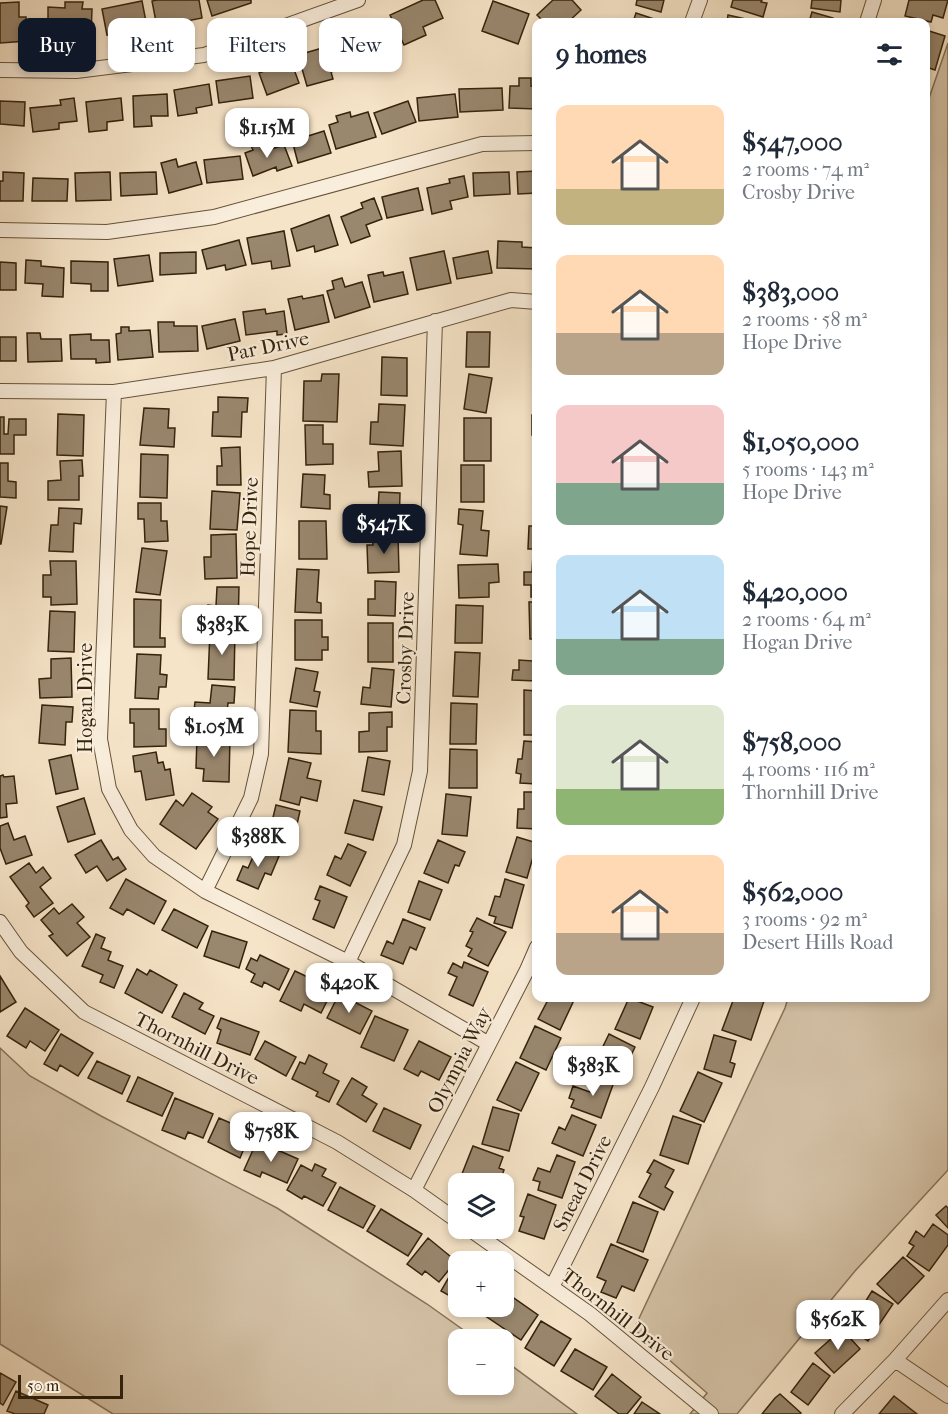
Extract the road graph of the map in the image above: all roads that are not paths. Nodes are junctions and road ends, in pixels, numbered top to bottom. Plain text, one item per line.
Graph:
1 (358, 0) edge
2 (700, 0) edge
3 (874, 0) edge
4 (693, 18) edge
5 (868, 18) edge
6 (0, 70) edge
7 (532, 143) edge
8 (0, 230) edge
9 (532, 302) edge
10 (435, 321) junction
11 (274, 368) junction
12 (0, 391) edge
13 (114, 392) junction
14 (206, 891) junction
15 (0, 922) edge
16 (532, 958) edge
17 (348, 962) junction
18 (691, 1002) edge
19 (489, 1044) junction
20 (414, 1190) junction
21 (448, 1214) edge
22 (484, 1239) edge
23 (552, 1287) junction
24 (948, 1300) edge
25 (895, 1360) junction
26 (948, 1396) edge
27 (711, 1414) edge
28 (842, 1414) edge

1 - 6 street
2 - 4 street
3 - 5 street
7 - 8 street
9 - 10 street, Par Drive
10 - 11 street, Par Drive
10 - 17 street, Crosby Drive
11 - 13 street, Par Drive
11 - 14 street, Hope Drive
12 - 13 street, Par Drive
13 - 14 street, Hogan Drive
14 - 17 street, Hogan Drive
15 - 20 street, Thornhill Drive
16 - 19 street, Olympia Way
17 - 19 street, Hogan Drive
18 - 23 street, Snead Drive
19 - 20 street, Olympia Way
20 - 21 street, Thornhill Drive
22 - 23 street, Thornhill Drive
23 - 27 street, Thornhill Drive
24 - 25 street
25 - 26 street
25 - 28 street

